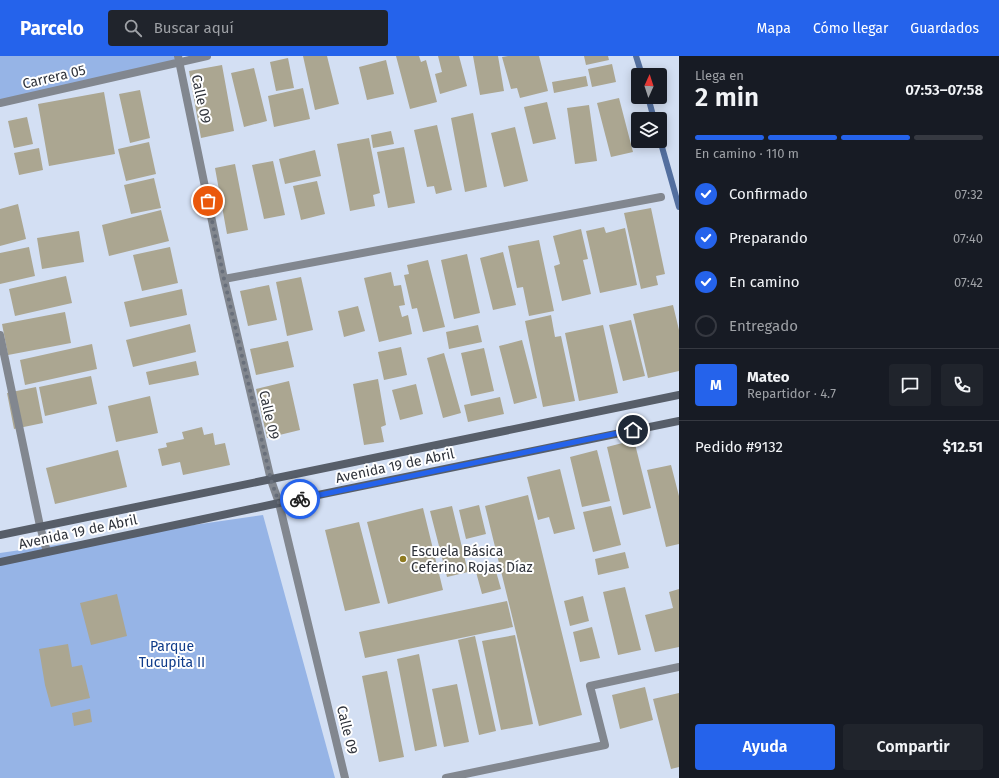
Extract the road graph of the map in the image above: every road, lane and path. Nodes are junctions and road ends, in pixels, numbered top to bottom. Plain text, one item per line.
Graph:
1 (206, 56) edge
2 (179, 59) edge
3 (0, 103) edge
4 (661, 197) dead end
5 (224, 279) junction
6 (0, 335) edge
7 (679, 395) edge
8 (679, 421) edge
9 (271, 480) junction
10 (279, 503) junction
11 (40, 526) junction
12 (0, 535) edge
13 (47, 552) junction
14 (0, 562) edge
15 (679, 667) edge
16 (345, 778) edge
17 (446, 778) edge

1 - 2 street, Carrera 05
2 - 3 street, Carrera 05
2 - 5 street, Calle 09
4 - 5 street
5 - 9 street, Calle 09
6 - 11 street
7 - 9 street, Avenida 19 de Abril
8 - 10 street, Avenida 19 de Abril
9 - 10 street, Calle 09
9 - 11 street, Avenida 19 de Abril
10 - 13 street, Avenida 19 de Abril
10 - 16 street, Calle 09
11 - 12 street, Avenida 19 de Abril
11 - 13 street
13 - 14 street, Avenida 19 de Abril
15 - 17 street

